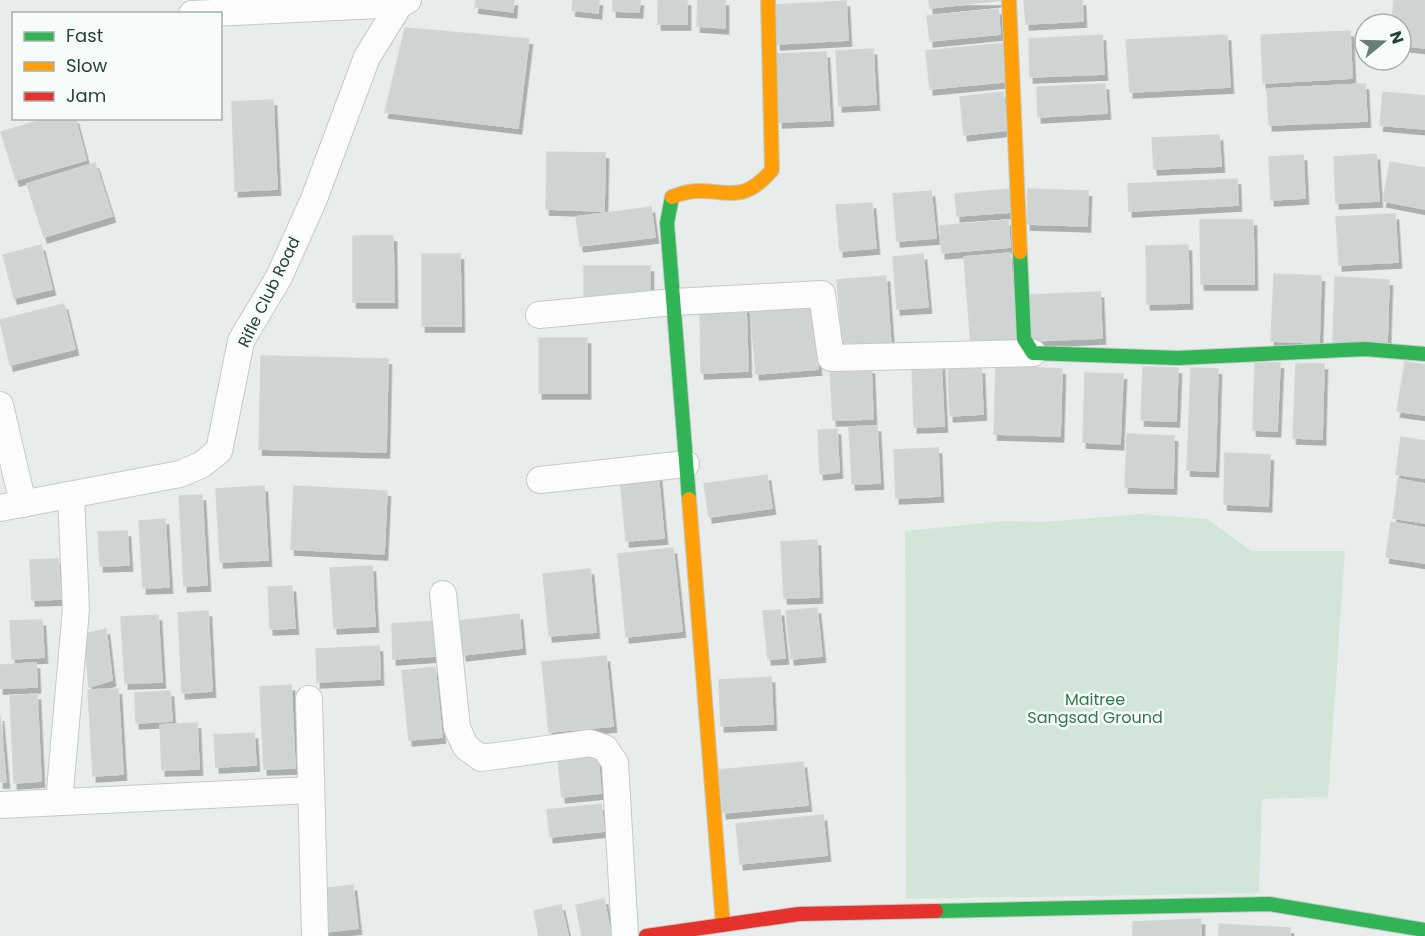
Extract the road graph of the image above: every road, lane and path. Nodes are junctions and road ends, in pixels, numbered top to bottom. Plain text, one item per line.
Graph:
1 (768, 0) edge
2 (1009, 0) edge
3 (404, 2) edge
4 (222, 12) edge
5 (674, 302) junction
6 (539, 315) dead end
7 (1033, 353) junction
8 (1425, 354) edge
9 (0, 405) edge
10 (686, 464) junction
11 (540, 480) dead end
12 (71, 495) junction
13 (12, 506) edge
14 (443, 594) dead end
15 (309, 699) dead end
16 (311, 790) junction
17 (59, 802) junction
18 (0, 805) edge
19 (723, 925) junction
20 (1413, 931) edge
21 (315, 936) edge
22 (625, 936) edge
23 (646, 936) edge

1 - 5 street
2 - 7 street
3 - 4 street
3 - 12 street, Rifle Club Road
5 - 6 street
5 - 7 street
5 - 10 street
7 - 8 street
9 - 13 street
10 - 11 street
10 - 19 street
12 - 13 street, Rifle Club Road
12 - 17 street
14 - 22 street
15 - 16 street
16 - 17 street
16 - 21 street
17 - 18 street
19 - 20 street
19 - 23 street

